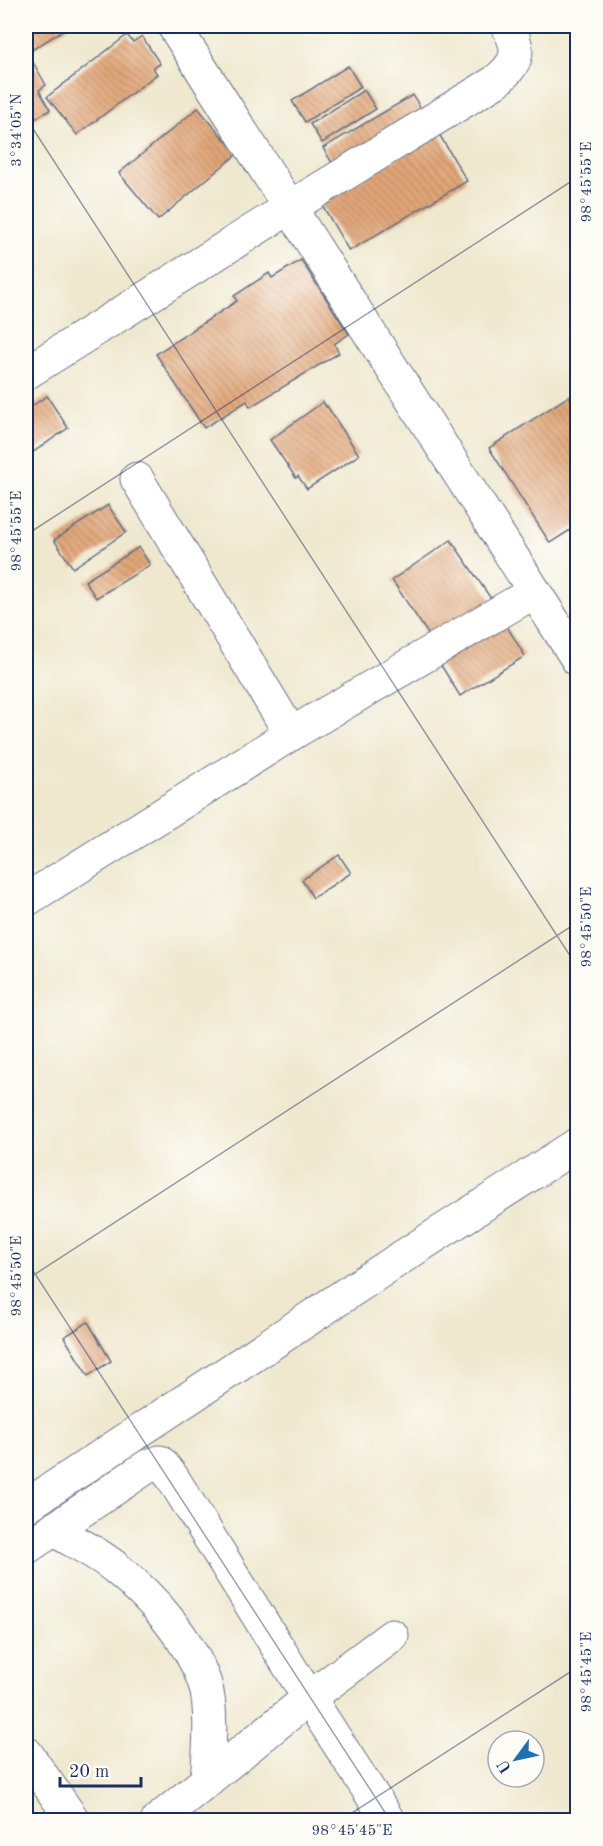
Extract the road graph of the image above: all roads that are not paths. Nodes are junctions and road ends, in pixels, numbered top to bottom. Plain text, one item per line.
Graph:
1 (174, 26) edge
2 (507, 26) edge
3 (288, 208) junction
4 (26, 373) edge
5 (137, 479) dead end
6 (534, 591) junction
7 (573, 641) edge
8 (291, 734) junction
9 (26, 900) edge
10 (578, 1144) edge
11 (26, 1506) edge
12 (53, 1529) junction
13 (26, 1548) edge
14 (392, 1636) dead end
15 (309, 1698) junction
16 (26, 1754) edge
17 (207, 1780) junction
18 (73, 1821) edge
19 (158, 1821) edge
20 (388, 1821) edge

1 - 3 street
2 - 3 street
3 - 4 street
3 - 6 street
5 - 8 street
6 - 7 street
6 - 8 street
8 - 9 street
10 - 11 street
12 - 13 street
12 - 15 street
12 - 17 street
14 - 15 street
15 - 17 street
15 - 20 street
16 - 18 street
17 - 19 street

